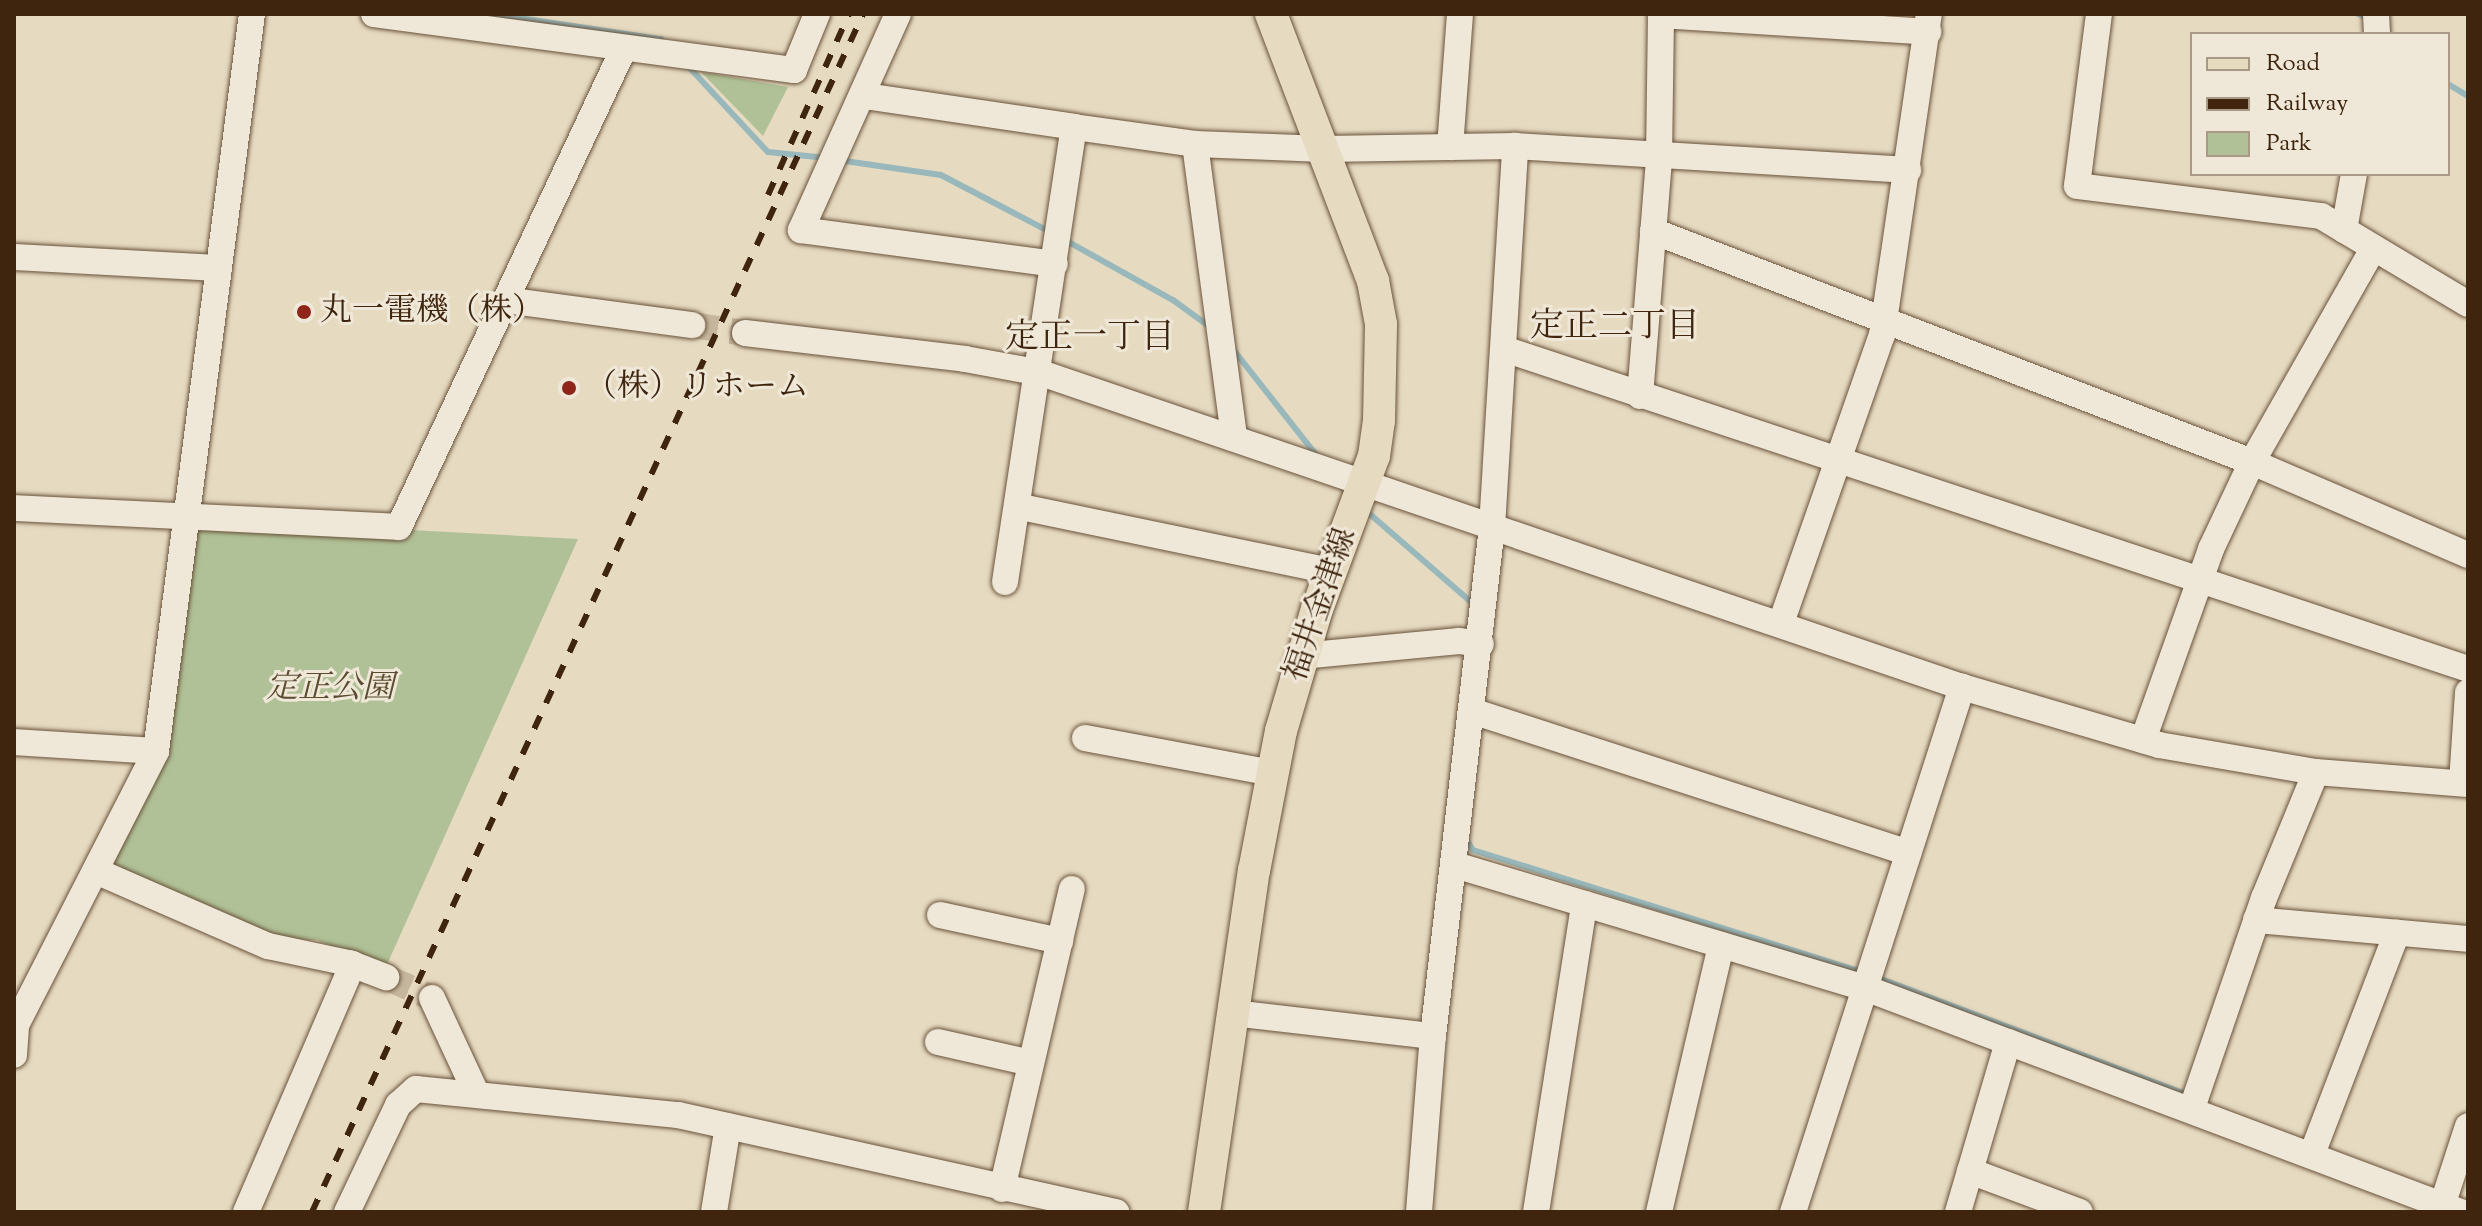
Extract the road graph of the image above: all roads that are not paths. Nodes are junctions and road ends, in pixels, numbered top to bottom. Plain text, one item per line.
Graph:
1 (252, 14) edge
2 (374, 14) edge
3 (817, 14) edge
4 (898, 14) edge
5 (1271, 14) edge
6 (1460, 14) edge
7 (1661, 14) edge
8 (2099, 14) edge
9 (1928, 23) edge
10 (624, 48) junction
11 (865, 96) junction
12 (1074, 127) junction
13 (1195, 144) junction
14 (1515, 146) junction
15 (1450, 147) junction
16 (1324, 149) junction
17 (1659, 158) junction
18 (1908, 170) junction
19 (2354, 176) edge
20 (2344, 230) junction
21 (1653, 231) junction
22 (2373, 249) junction
23 (14, 257) edge
24 (1055, 264) junction
25 (219, 268) junction
26 (506, 300) junction
27 (2468, 304) edge
28 (1885, 317) junction
29 (692, 325) tunnel mouth
30 (745, 333) tunnel mouth
31 (1504, 349) junction
32 (1041, 373) junction
33 (1640, 396) junction
34 (1234, 438) junction
35 (1840, 462) junction
36 (2252, 462) junction
37 (1366, 480) junction
38 (1021, 507) junction
39 (14, 508) edge
40 (186, 518) junction
41 (1492, 527) junction
42 (2468, 555) edge
43 (1330, 571) junction
44 (1005, 582) dead end
45 (2199, 583) junction
46 (1781, 623) junction
47 (1481, 644) junction
48 (1301, 656) junction
49 (2468, 669) edge
50 (1962, 687) junction
51 (2468, 692) edge
52 (1472, 711) junction
53 (1085, 738) dead end
54 (2143, 740) junction
55 (14, 742) edge
56 (156, 751) junction
57 (2316, 772) junction
58 (1272, 773) junction
59 (2465, 783) edge
60 (1908, 853) junction
61 (1455, 865) junction
62 (96, 871) junction
63 (1072, 889) dead end
64 (1584, 904) junction
65 (940, 915) dead end
66 (2256, 920) junction
67 (2397, 933) junction
68 (2468, 939) edge
69 (1060, 941) junction
70 (1721, 945) junction
71 (353, 964) junction
72 (386, 977) tunnel mouth
73 (1865, 988) junction
74 (432, 998) tunnel mouth
75 (1233, 1013) junction
76 (15, 1029) edge
77 (1433, 1036) junction
78 (938, 1042) dead end
79 (2008, 1042) junction
80 (14, 1055) edge
81 (1031, 1063) junction
82 (476, 1093) junction
83 (2192, 1108) junction
84 (728, 1126) junction
85 (2468, 1126) edge
86 (2312, 1154) junction
87 (1970, 1171) junction
88 (1002, 1189) junction
89 (2448, 1209) edge
90 (246, 1212) edge
91 (347, 1212) edge
92 (714, 1212) edge
93 (1116, 1212) edge
94 (1204, 1212) edge
95 (1419, 1212) edge
96 (1536, 1212) edge
97 (1659, 1212) edge
98 (1793, 1212) edge
99 (1958, 1212) edge
100 (2080, 1212) edge

1 - 25 street
2 - 10 street
3 - 10 street
4 - 11 street
5 - 16 main road, 福井金津線
6 - 15 street
7 - 9 street
7 - 17 street
8 - 20 street
9 - 18 street
10 - 26 street
11 - 12 street
11 - 24 street
12 - 13 street
12 - 24 street
13 - 16 street
13 - 34 street
14 - 15 street
14 - 17 street
14 - 31 street
15 - 16 street
16 - 37 main road, 福井金津線
17 - 18 street
17 - 21 street
18 - 28 street
19 - 20 street
20 - 22 street
21 - 28 street
21 - 33 street
22 - 27 street
22 - 36 street
23 - 25 street
24 - 32 street
25 - 40 street
26 - 29 street
26 - 40 street
28 - 35 street
28 - 36 street
30 - 32 street
31 - 33 street
31 - 41 street
32 - 34 street
32 - 38 street
33 - 35 street
34 - 37 street
35 - 45 street
35 - 46 street
36 - 42 street
36 - 45 street
37 - 41 street
37 - 43 main road, 福井金津線
38 - 43 street
38 - 44 street
39 - 40 street
40 - 56 street
41 - 46 street
41 - 47 street
43 - 48 main road, 福井金津線
45 - 49 street
45 - 54 street
46 - 50 street
47 - 48 street
47 - 52 street
48 - 58 main road, 福井金津線
50 - 54 street
50 - 60 street
51 - 59 street
52 - 60 street
52 - 61 street
53 - 58 street
54 - 57 street
55 - 56 street
56 - 62 street
57 - 59 street
57 - 66 street
58 - 75 main road, 福井金津線
60 - 73 street
61 - 64 street
61 - 77 street
62 - 71 street
62 - 76 street
63 - 69 street
64 - 70 street
64 - 96 street
65 - 69 street
66 - 67 street
66 - 83 street
67 - 68 street
67 - 86 street
69 - 81 street
70 - 73 street
70 - 97 street
71 - 72 street
71 - 90 street
73 - 79 street
73 - 98 street
74 - 82 street
75 - 77 street
75 - 94 main road, 福井金津線
76 - 80 street
77 - 95 street
78 - 81 street
79 - 83 street
79 - 87 street
81 - 88 street
82 - 84 street
82 - 91 street
83 - 86 street
84 - 88 street
84 - 92 street
85 - 89 street
86 - 89 street
87 - 99 street
87 - 100 street
88 - 93 street

